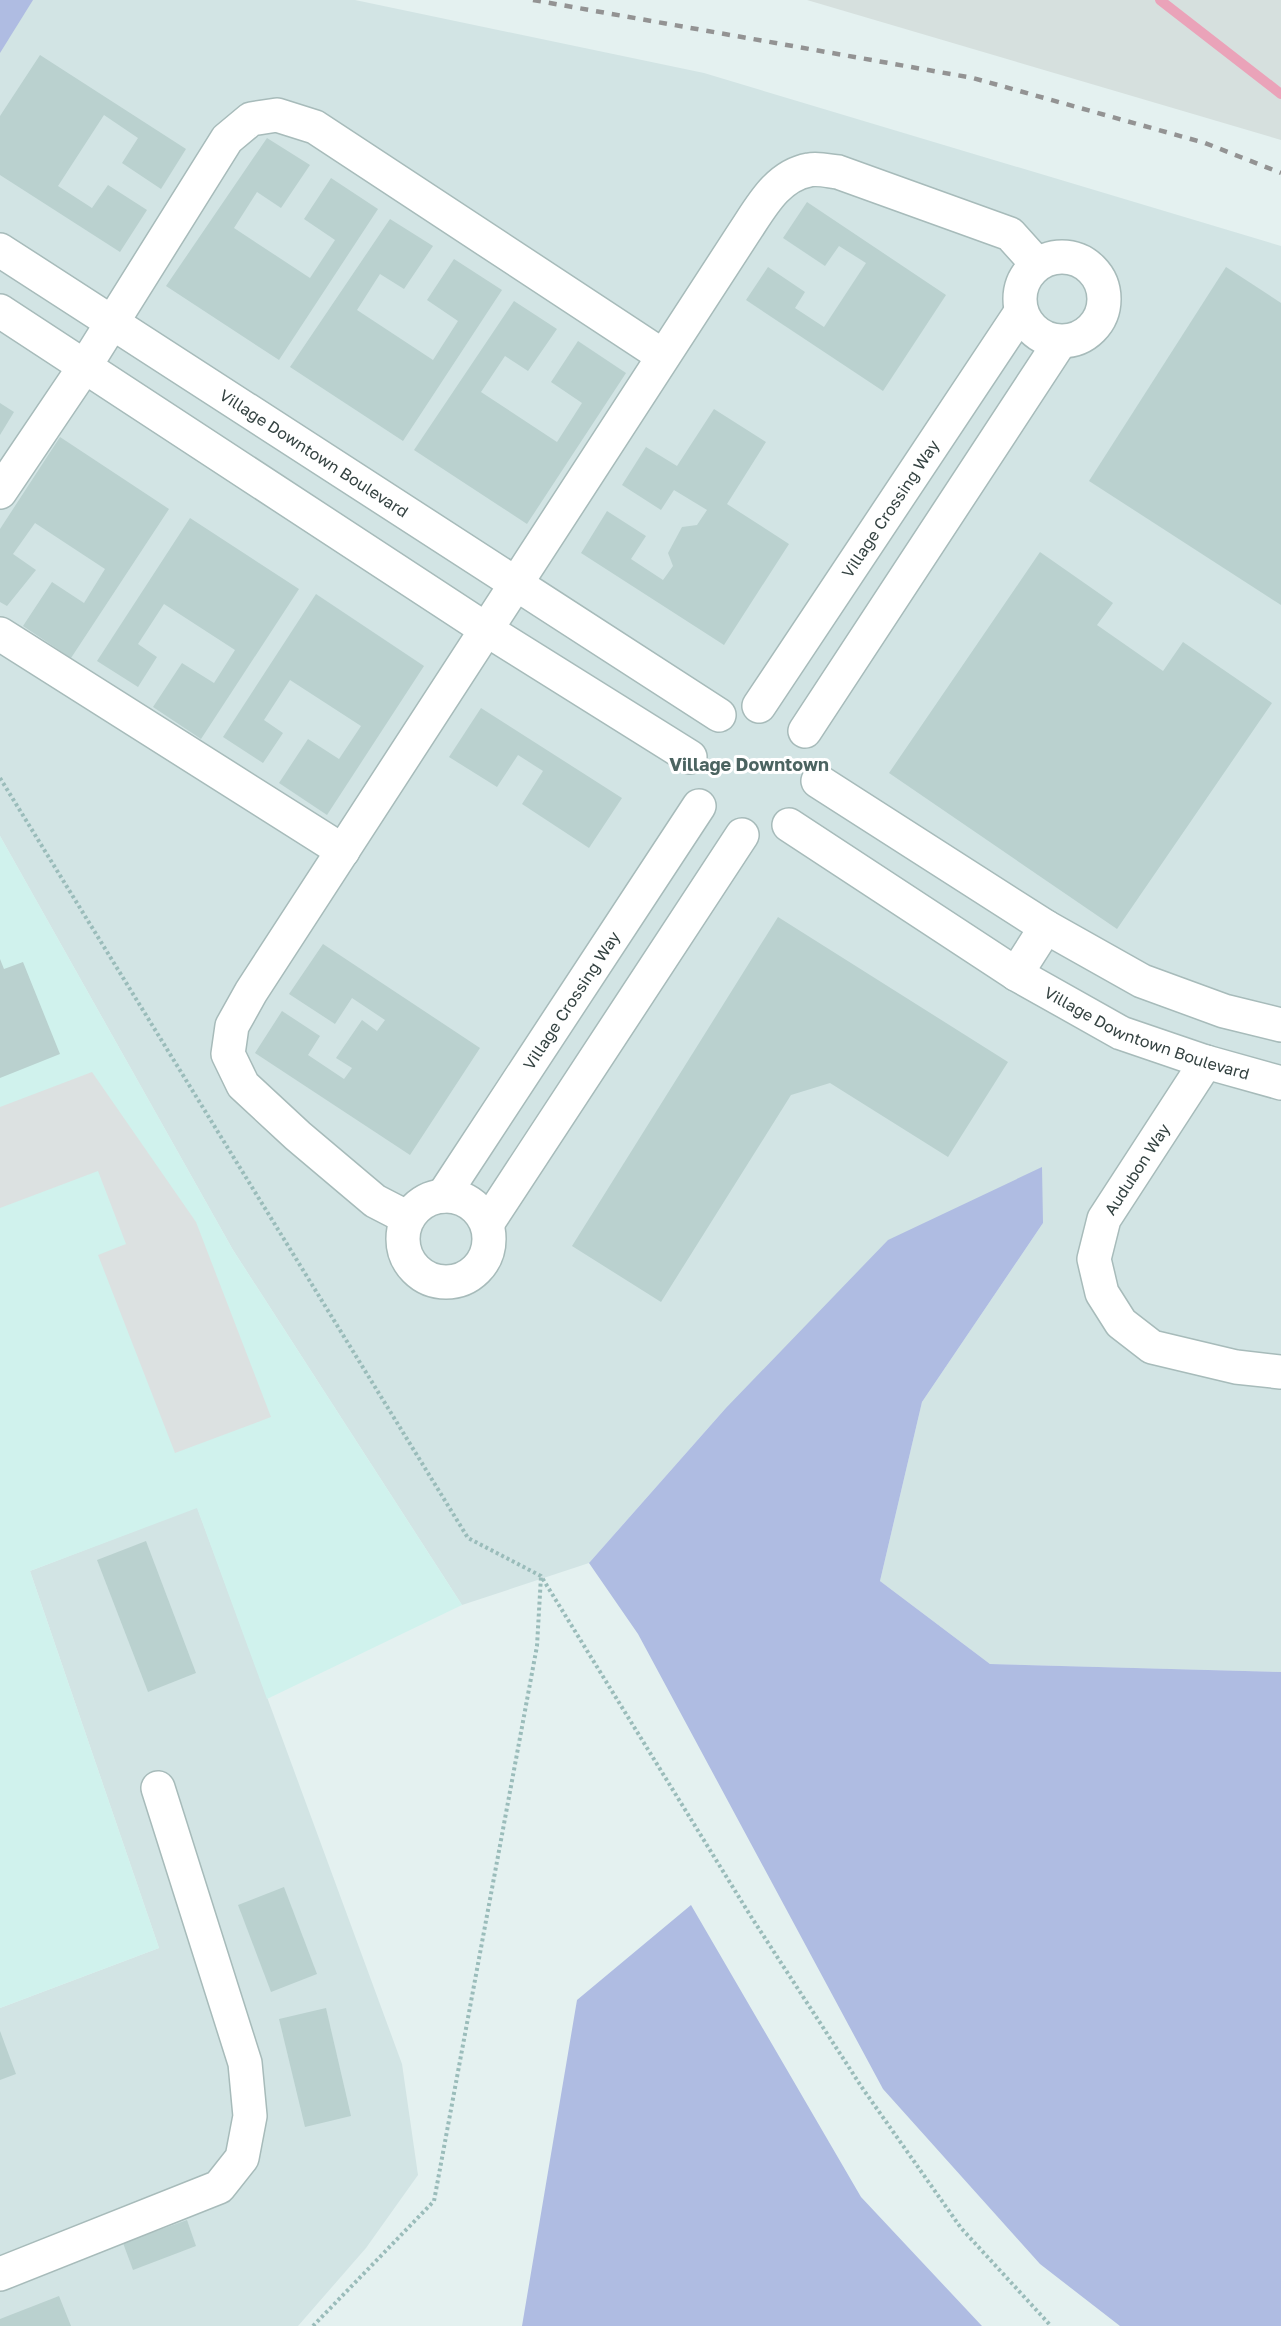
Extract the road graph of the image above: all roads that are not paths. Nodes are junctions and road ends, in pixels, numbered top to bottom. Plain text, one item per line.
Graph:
1 (0, 250) edge
2 (1037, 264) junction
3 (0, 311) edge
4 (1021, 312) junction
5 (111, 322) junction
6 (1060, 342) junction
7 (663, 356) junction
8 (85, 366) junction
9 (0, 492) edge
10 (516, 585) junction
11 (487, 630) junction
12 (0, 634) edge
13 (759, 706) junction
14 (719, 715) junction
15 (805, 731) junction
16 (690, 757) junction
17 (818, 781) junction
18 (699, 806) junction
19 (789, 825) junction
20 (742, 835) junction
21 (343, 851) junction
22 (1046, 927) junction
23 (1016, 974) junction
24 (1281, 1025) edge
25 (1206, 1062) junction
26 (1281, 1083) edge
27 (443, 1196) junction
28 (408, 1218) junction
29 (487, 1224) junction
30 (1281, 1372) edge
31 (158, 1788) dead end
32 (0, 2274) edge

1 - 5 street, Village Downtown Boulevard
2 - 4 street, Village Crossing Way
2 - 6 street
2 - 7 street
3 - 8 street
4 - 6 street
4 - 13 street, Village Crossing Way
5 - 7 street
5 - 8 street
5 - 10 street, Village Downtown Boulevard
6 - 15 street
7 - 10 street
8 - 9 street
8 - 11 street
10 - 11 street
10 - 14 street, Village Downtown Boulevard
11 - 16 street
11 - 21 street
12 - 21 street
13 - 14 street
13 - 15 street
14 - 16 street
15 - 17 street
16 - 18 street
17 - 19 street
17 - 22 street
18 - 20 street
18 - 27 street, Village Crossing Way
19 - 20 street
19 - 23 street, Village Downtown Boulevard
20 - 29 street
21 - 28 street
22 - 23 street
22 - 24 street
23 - 25 street, Village Downtown Boulevard
25 - 26 street, Village Downtown Boulevard
25 - 30 street, Audubon Way
27 - 28 street
27 - 29 street
28 - 29 street
31 - 32 street

